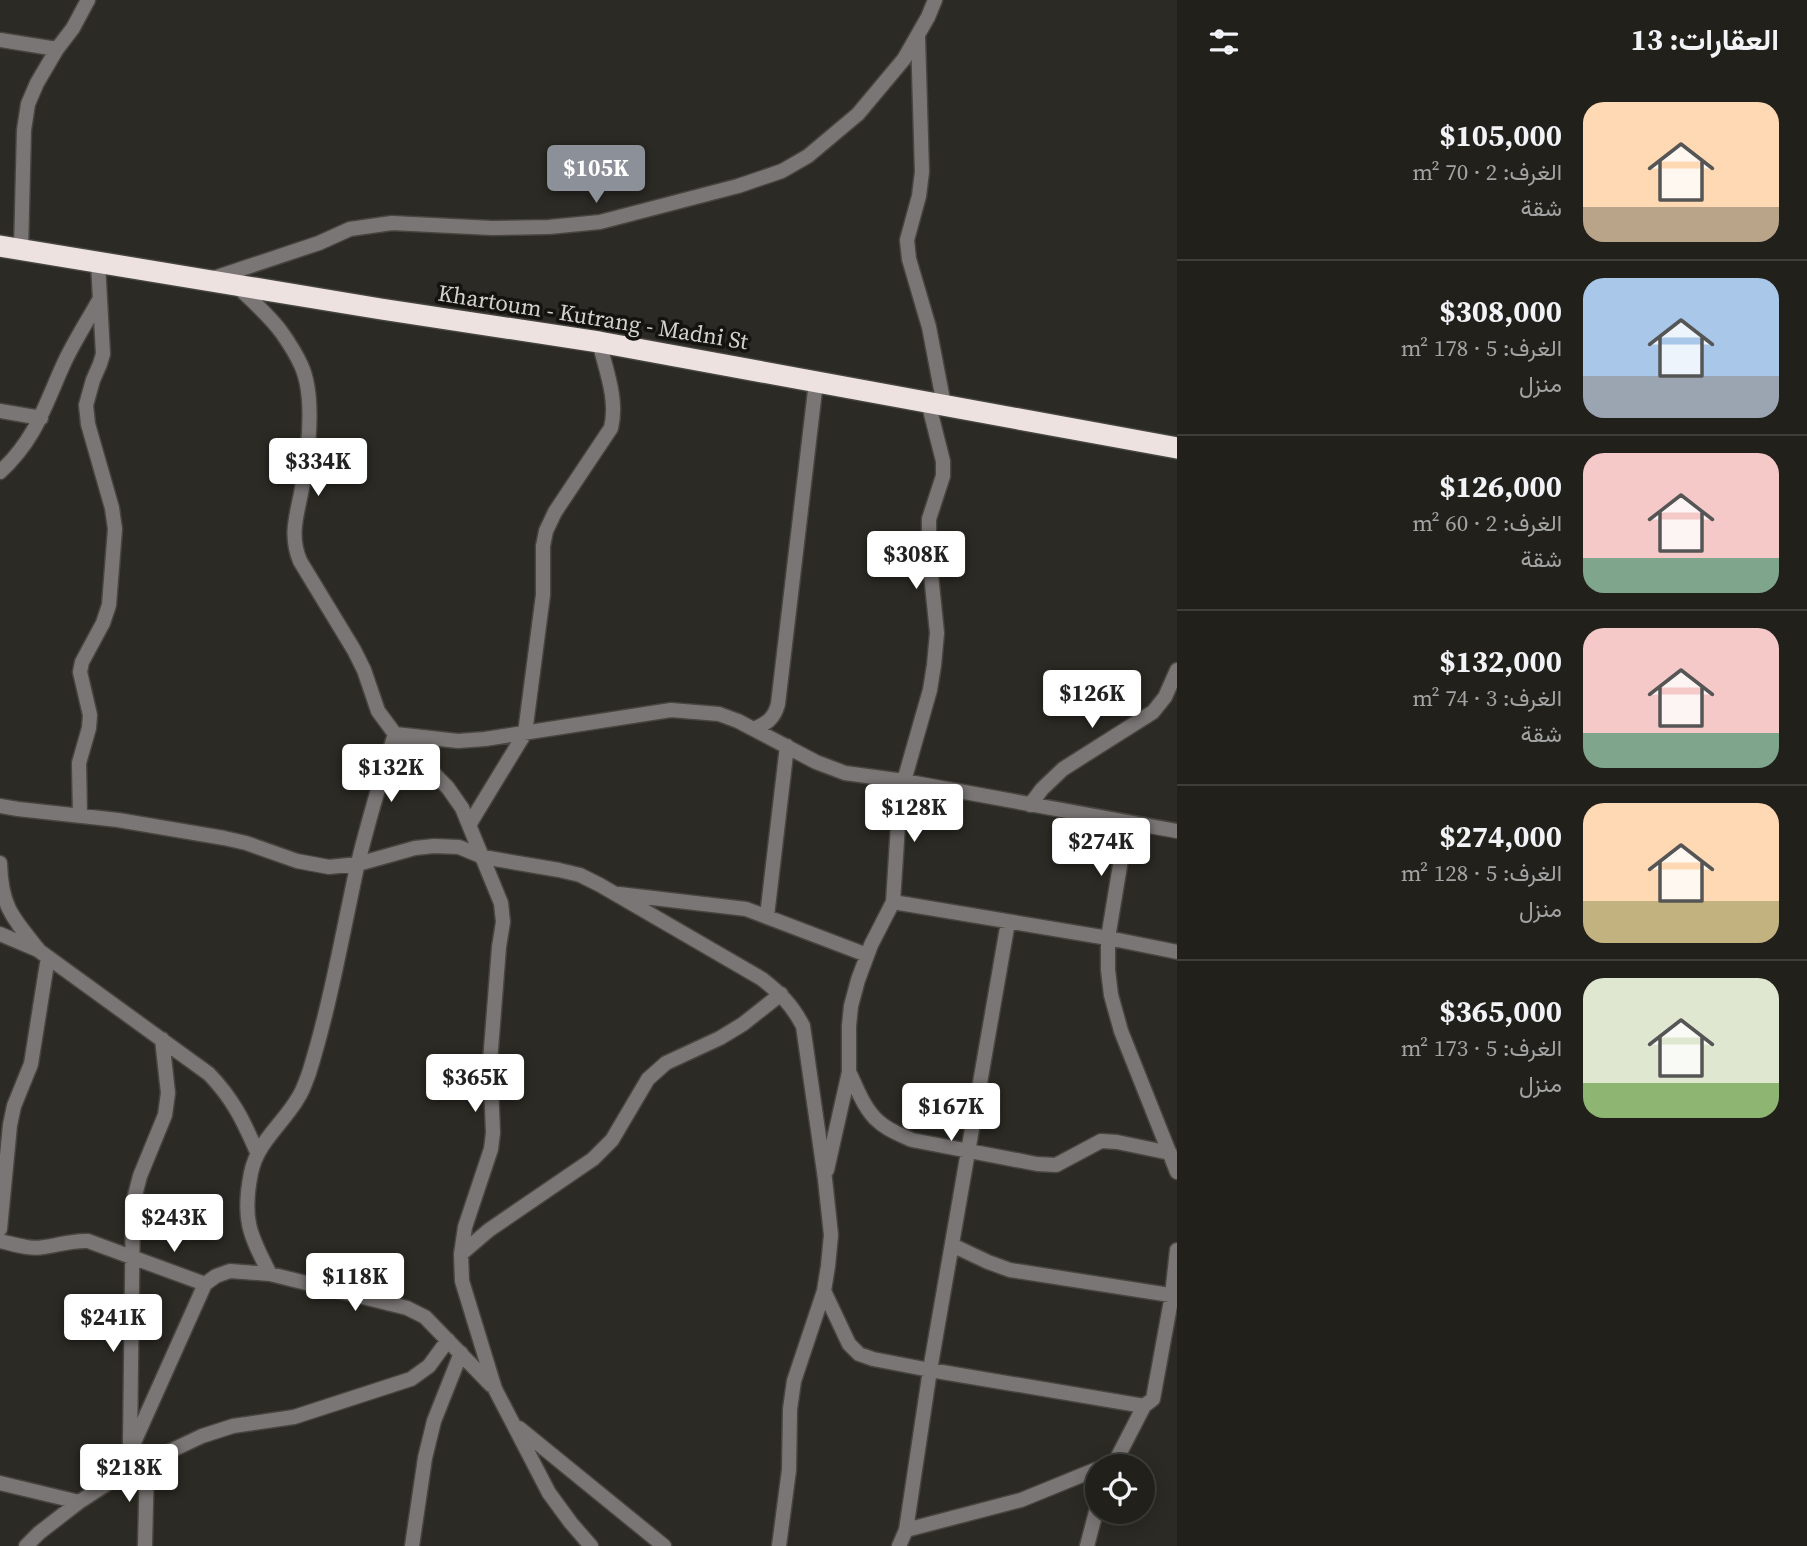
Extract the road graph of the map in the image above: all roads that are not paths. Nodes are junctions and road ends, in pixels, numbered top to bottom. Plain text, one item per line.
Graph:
1 (88, 0) edge
2 (935, 0) edge
3 (918, 36) junction
4 (0, 40) edge
5 (57, 49) junction
6 (11, 248) edge
7 (98, 263) junction
8 (205, 281) junction
9 (236, 285) junction
10 (100, 298) junction
11 (599, 342) junction
12 (816, 382) junction
13 (936, 404) junction
14 (0, 411) edge
15 (41, 418) junction
16 (1177, 447) edge
17 (0, 472) edge
18 (1177, 670) edge
19 (754, 729) junction
20 (525, 733) junction
21 (395, 734) junction
22 (787, 746) junction
23 (904, 781) junction
24 (1030, 804) junction
25 (0, 806) edge
26 (80, 815) junction
27 (1127, 823) junction
28 (469, 825) junction
29 (1177, 831) edge
30 (482, 857) junction
31 (0, 863) edge
32 (358, 864) junction
33 (614, 893) junction
34 (893, 902) junction
35 (767, 916) junction
36 (1008, 922) junction
37 (0, 934) edge
38 (1108, 939) junction
39 (1177, 952) edge
40 (43, 954) junction
41 (867, 955) junction
42 (781, 994) junction
43 (162, 1040) junction
44 (849, 1072) junction
45 (968, 1150) junction
46 (257, 1152) junction
47 (1170, 1153) junction
48 (1177, 1172) edge
49 (825, 1178) junction
50 (0, 1229) edge
51 (0, 1241) edge
52 (952, 1245) junction
53 (1177, 1250) edge
54 (461, 1254) junction
55 (131, 1257) junction
56 (270, 1274) junction
57 (205, 1284) junction
58 (824, 1291) junction
59 (1174, 1296) edge
60 (448, 1340) junction
61 (461, 1353) junction
62 (930, 1370) junction
63 (495, 1389) junction
64 (1144, 1406) junction
65 (514, 1424) junction
66 (130, 1452) junction
67 (1116, 1454) edge
68 (147, 1462) junction
69 (1085, 1474) edge
70 (119, 1476) junction
71 (0, 1483) edge
72 (79, 1502) junction
73 (1093, 1524) edge
74 (906, 1530) junction
75 (26, 1546) edge
76 (145, 1546) edge
77 (412, 1546) edge
78 (591, 1546) edge
79 (660, 1546) edge
80 (779, 1546) edge
81 (899, 1546) edge
82 (1087, 1546) edge

1 - 5 street
2 - 3 street
3 - 8 street
3 - 13 street
4 - 5 street
5 - 6 street
6 - 7 highway, Khartoum - Kutrang - Madni St
7 - 8 highway, Khartoum - Kutrang - Madni St
7 - 10 street
8 - 9 highway, Khartoum - Kutrang - Madni St
9 - 11 highway, Khartoum - Kutrang - Madni St
9 - 21 street
10 - 15 street
10 - 26 street
11 - 12 highway, Khartoum - Kutrang - Madni St
11 - 20 street
12 - 13 highway, Khartoum - Kutrang - Madni St
12 - 19 street
13 - 16 highway, Khartoum - Kutrang - Madni St
13 - 23 street
14 - 15 street
15 - 17 street
18 - 24 street
19 - 20 street
19 - 22 street
20 - 21 street
20 - 28 street
21 - 28 street
21 - 32 street
22 - 23 street
22 - 35 street
23 - 24 street
23 - 34 street
24 - 27 street
25 - 26 street
26 - 32 street
27 - 29 street
27 - 38 street
28 - 30 street
30 - 32 street
30 - 33 street
30 - 54 street
31 - 40 street
32 - 46 street
33 - 35 street
33 - 42 street
34 - 36 street
34 - 41 street
35 - 41 street
36 - 38 street
36 - 45 street
37 - 40 street
38 - 39 street
38 - 47 street
40 - 43 street
40 - 50 street
41 - 44 street
42 - 49 street
42 - 54 street
43 - 46 street
43 - 55 street
44 - 45 street
44 - 49 street
45 - 47 street
45 - 52 street
46 - 56 street
47 - 48 street
49 - 58 street
51 - 55 street
52 - 59 street
52 - 62 street
53 - 59 street
54 - 63 street
55 - 57 street
55 - 66 street
56 - 57 street
56 - 60 street
57 - 66 street
58 - 62 street
58 - 80 street
59 - 64 street
60 - 61 street
60 - 68 street
61 - 63 street
61 - 77 street
62 - 64 street
62 - 74 street
63 - 65 street
64 - 67 street
65 - 78 street
65 - 79 street
66 - 70 street
68 - 70 street
68 - 76 street
69 - 74 street
70 - 72 street
71 - 72 street
72 - 75 street
73 - 82 street
74 - 81 street

